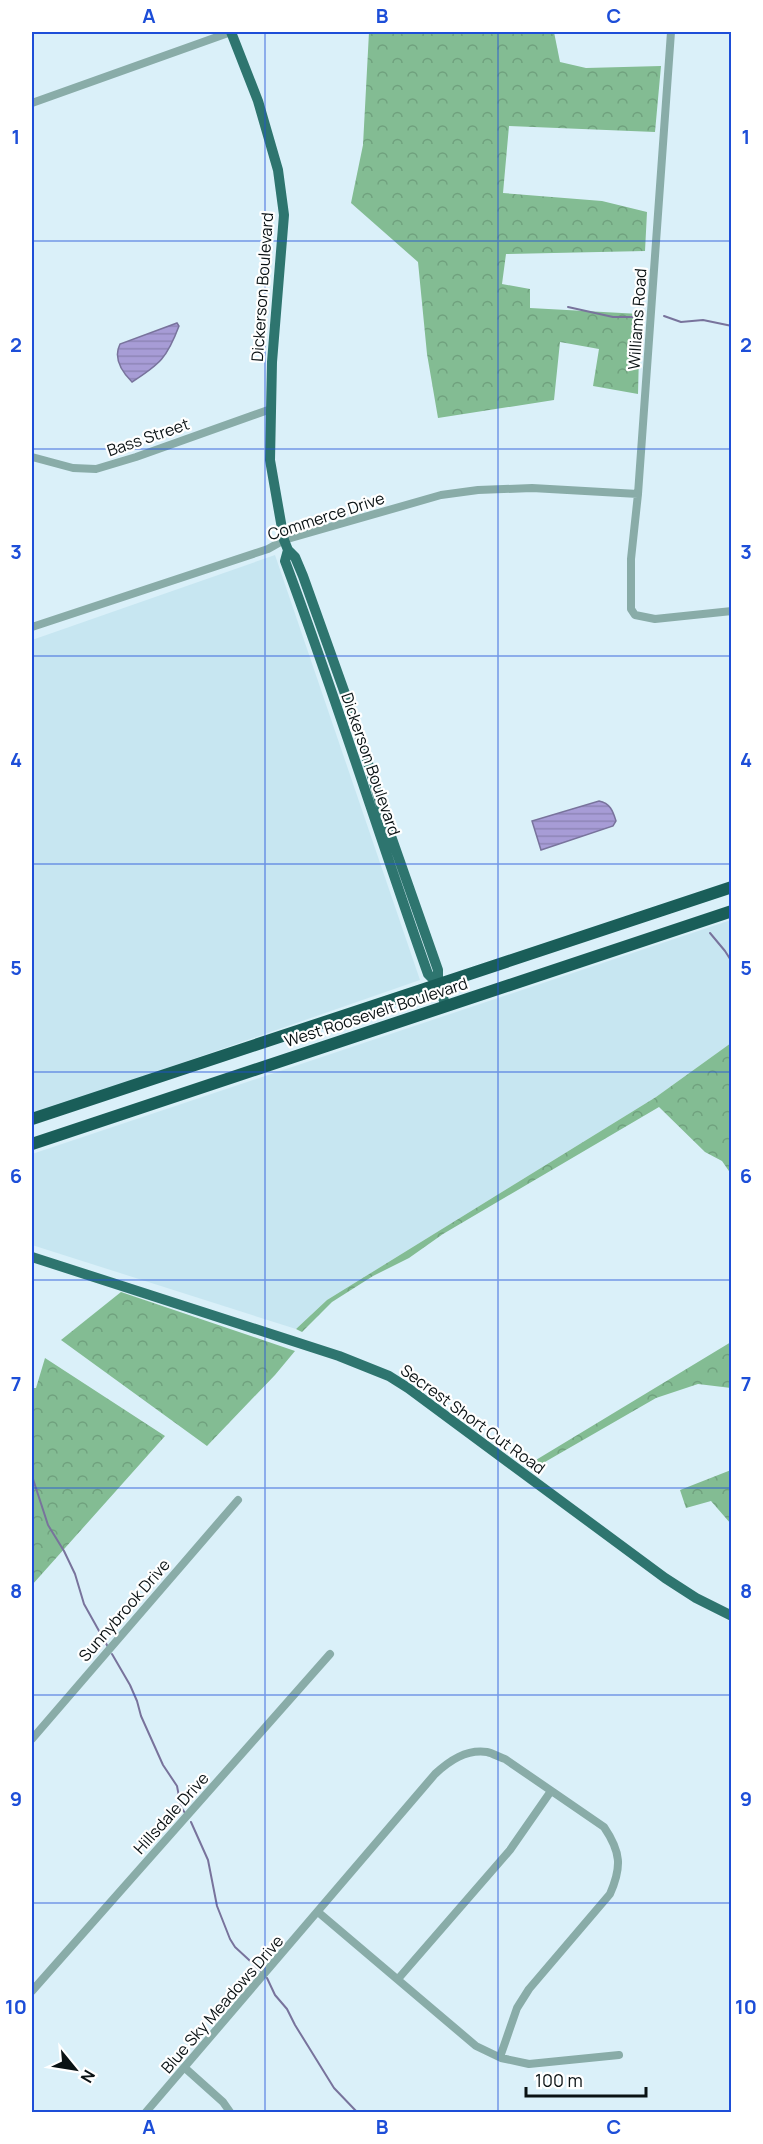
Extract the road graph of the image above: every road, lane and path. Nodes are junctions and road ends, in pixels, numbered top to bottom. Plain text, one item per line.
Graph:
1 (231, 32) edge
2 (671, 32) edge
3 (32, 103) edge
4 (271, 409) junction
5 (32, 457) edge
6 (638, 494) junction
7 (286, 545) junction
8 (732, 611) edge
9 (32, 627) edge
10 (359, 775) junction
11 (385, 819) junction
12 (732, 887) edge
13 (732, 909) edge
14 (438, 984) junction
15 (446, 1006) junction
16 (32, 1119) edge
17 (32, 1144) edge
18 (32, 1257) edge
19 (238, 1500) dead end
20 (732, 1616) edge
21 (330, 1654) dead end
22 (32, 1739) edge
23 (551, 1791) junction
24 (318, 1912) junction
25 (398, 1980) junction
26 (32, 1991) edge
27 (619, 2055) dead end
28 (500, 2057) junction
29 (185, 2068) junction
30 (146, 2112) edge
31 (231, 2112) edge

1 - 3 street
1 - 4 main road, Dickerson Boulevard
2 - 6 street, Williams Road
4 - 5 street, Bass Street
4 - 7 main road, Dickerson Boulevard
6 - 7 street, Commerce Drive
6 - 8 street, Williams Road
7 - 9 street, Commerce Drive
7 - 10 main road, Dickerson Boulevard
7 - 11 main road, Dickerson Boulevard
10 - 11 main road
10 - 14 main road, Dickerson Boulevard
11 - 14 main road, Dickerson Boulevard
12 - 14 highway, West Roosevelt Boulevard
13 - 15 highway, West Roosevelt Boulevard
14 - 15 main road, Dickerson Boulevard
14 - 16 highway, West Roosevelt Boulevard
15 - 17 highway, West Roosevelt Boulevard
18 - 20 main road, Secrest Short Cut Road
19 - 22 street, Sunnybrook Drive
21 - 26 street, Hillsdale Drive
23 - 24 street, Blue Sky Meadows Drive
23 - 25 street
23 - 28 street, Blue Sky Meadows Drive
24 - 25 street
24 - 29 street, Blue Sky Meadows Drive
25 - 28 street
27 - 28 street
29 - 30 street, Blue Sky Meadows Drive
29 - 31 street

